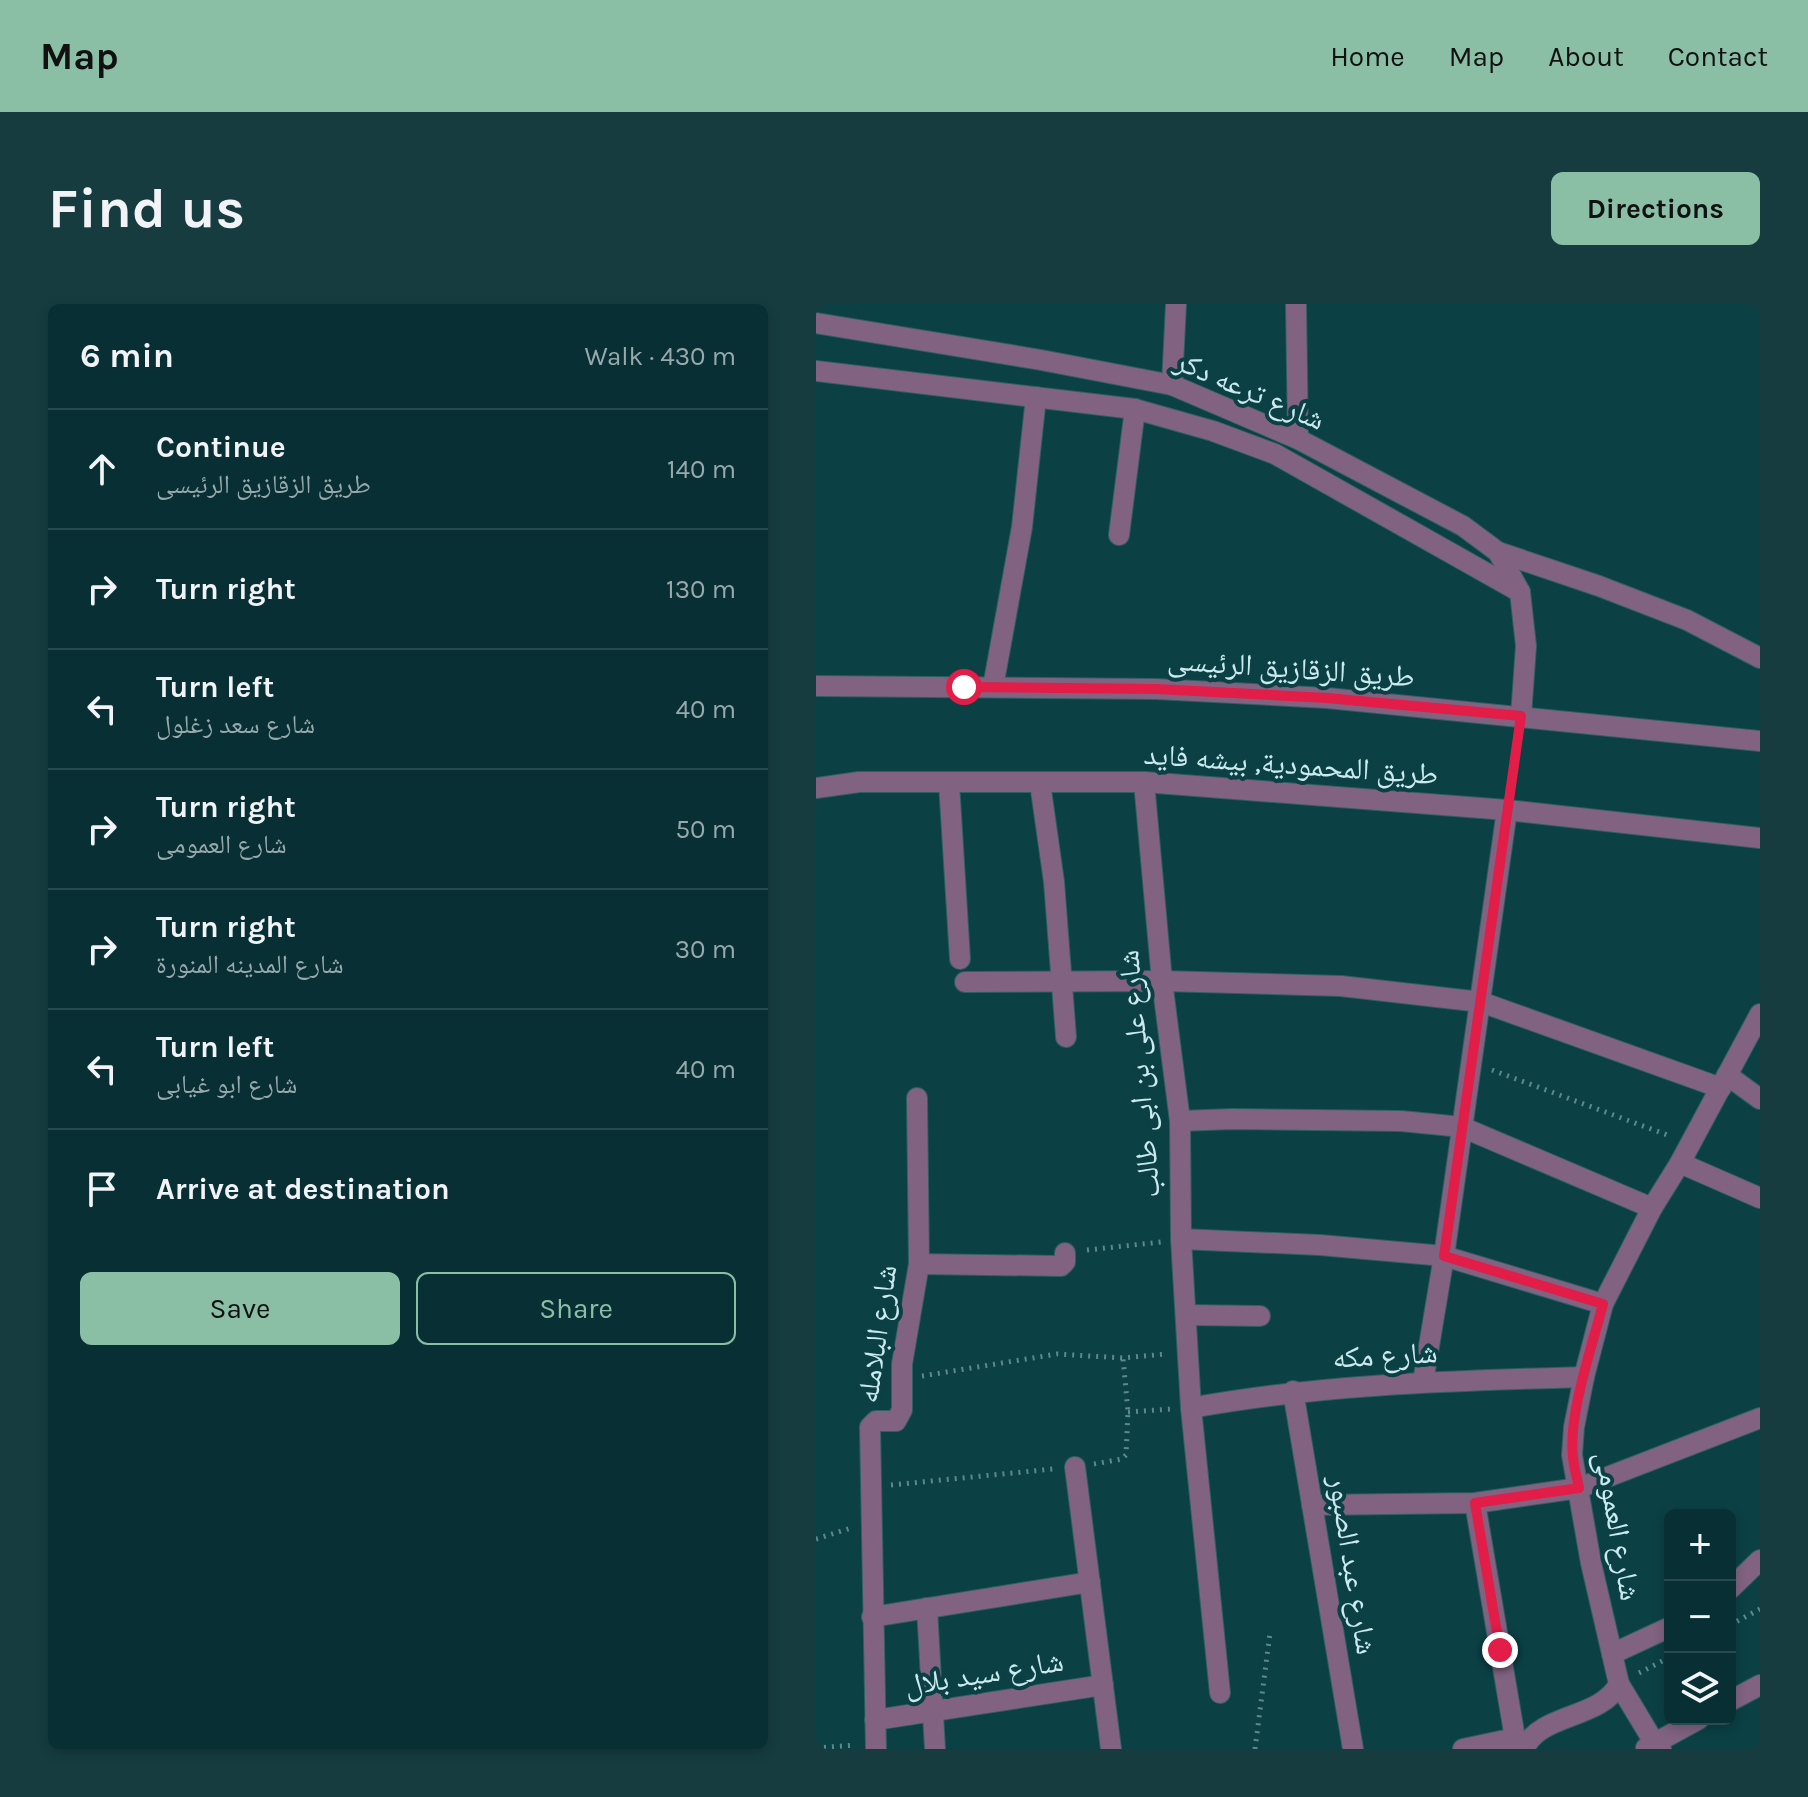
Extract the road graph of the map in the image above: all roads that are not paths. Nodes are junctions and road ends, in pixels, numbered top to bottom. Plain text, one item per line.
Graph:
1 (1164, 304) edge
2 (1176, 304) edge
3 (1296, 304) edge
4 (816, 323) edge
5 (1177, 325) junction
6 (816, 371) edge
7 (1172, 385) junction
8 (1036, 397) junction
9 (1135, 409) junction
10 (1298, 439) junction
11 (1119, 535) dead end
12 (1498, 552) junction
13 (1520, 592) junction
14 (1760, 658) edge
15 (816, 686) edge
16 (993, 687) junction
17 (1521, 716) junction
18 (1760, 741) edge
19 (1144, 782) junction
20 (949, 783) junction
21 (1040, 783) junction
22 (816, 788) edge
23 (1507, 810) junction
24 (1760, 838) edge
25 (960, 959) dead end
26 (1063, 981) junction
27 (1162, 981) junction
28 (965, 982) dead end
29 (1481, 1002) junction
30 (1760, 1014) edge
31 (1066, 1037) dead end
32 (1724, 1081) junction
33 (917, 1098) dead end
34 (1760, 1099) edge
35 (1180, 1121) junction
36 (1462, 1127) junction
37 (1684, 1153) junction
38 (1760, 1198) edge
39 (1652, 1208) junction
40 (1181, 1239) junction
41 (1065, 1253) road end
42 (1444, 1256) junction
43 (919, 1264) junction
44 (1603, 1304) junction
45 (1186, 1315) junction
46 (1260, 1316) dead end
47 (1584, 1377) junction
48 (1423, 1382) junction
49 (1293, 1391) junction
50 (1191, 1408) junction
51 (1760, 1418) edge
52 (1075, 1467) road end
53 (1579, 1488) junction
54 (1475, 1503) junction
55 (1312, 1505) junction
56 (1760, 1560) edge
57 (1090, 1582) junction
58 (1736, 1583) edge
59 (927, 1608) junction
60 (872, 1617) junction
61 (1664, 1630) edge
62 (1612, 1654) junction
63 (1619, 1684) junction
64 (1103, 1685) junction
65 (1760, 1685) edge
66 (1220, 1693) dead end
67 (1736, 1698) edge
68 (932, 1712) junction
69 (875, 1720) junction
70 (1689, 1725) edge
71 (1520, 1745) edge
72 (876, 1746) edge
73 (1652, 1747) edge
74 (935, 1749) edge
75 (1111, 1749) edge
76 (1353, 1749) edge
77 (1463, 1749) edge

1 - 5 street
2 - 5 street
3 - 10 street
4 - 7 street, شارع ترعه دكر
5 - 7 street
6 - 8 street, شارع ترعه دكر
7 - 10 street, شارع ترعه دكر
8 - 9 street, شارع ترعه دكر
8 - 16 street
9 - 11 street
9 - 13 street, شارع ترعه دكر
10 - 12 street, شارع ترعه دكر
12 - 13 street, شارع ترعه دكر
12 - 14 street
13 - 17 street, شارع ترعه دكر
15 - 16 street, طريق الزقازيق الرئيسى
16 - 17 street, طريق الزقازيق الرئيسى
17 - 18 street, طريق الزقازيق الرئيسى
19 - 21 street, طريق المحمودية, بيشه فايد
19 - 23 street, طريق المحمودية, بيشه فايد
19 - 27 street, شارع على بن ابى طالب
20 - 21 street, طريق المحمودية, بيشه فايد
20 - 22 street, طريق المحمودية, بيشه فايد
20 - 25 street
21 - 26 street
23 - 24 street, طريق المحمودية, بيشه فايد
23 - 29 street
26 - 27 street
26 - 28 street
26 - 31 street
27 - 29 street
27 - 35 street, شارع على بن ابى طالب
29 - 32 street
29 - 36 street
30 - 32 street, شارع العمومى
32 - 34 street
32 - 37 street, شارع العمومى
33 - 43 street, شارع البلامله
35 - 36 street
35 - 40 street, شارع على بن ابى طالب
36 - 39 street
36 - 42 street
37 - 38 street
37 - 39 street, شارع العمومى
39 - 44 street, شارع العمومى
40 - 42 street
40 - 45 street, شارع على بن ابى طالب
41 - 43 street
42 - 44 street
42 - 48 street
43 - 60 street, شارع البلامله
44 - 47 street, شارع العمومى
45 - 46 street
45 - 50 street, شارع على بن ابى طالب
47 - 48 street, شارع مكه
47 - 53 street, شارع العمومى
48 - 49 street, شارع مكه
49 - 50 street, شارع مكه
49 - 55 street, شارع عبد الصبور
50 - 66 street, شارع على بن ابى طالب
51 - 53 street
52 - 57 street
53 - 54 street
53 - 62 street, شارع العمومى
54 - 55 street
54 - 71 street
55 - 76 street, شارع عبد الصبور
56 - 58 street
57 - 59 street
57 - 64 street
59 - 60 street
59 - 68 street
60 - 69 street, شارع البلامله
61 - 62 street
62 - 63 street, شارع العمومى
63 - 71 street
63 - 73 street, شارع العمومى
64 - 68 street, شارع سيد بلال
64 - 75 street
65 - 67 street
68 - 69 street, شارع سيد بلال
68 - 74 street
69 - 72 street, شارع البلامله
70 - 73 street
71 - 77 street

